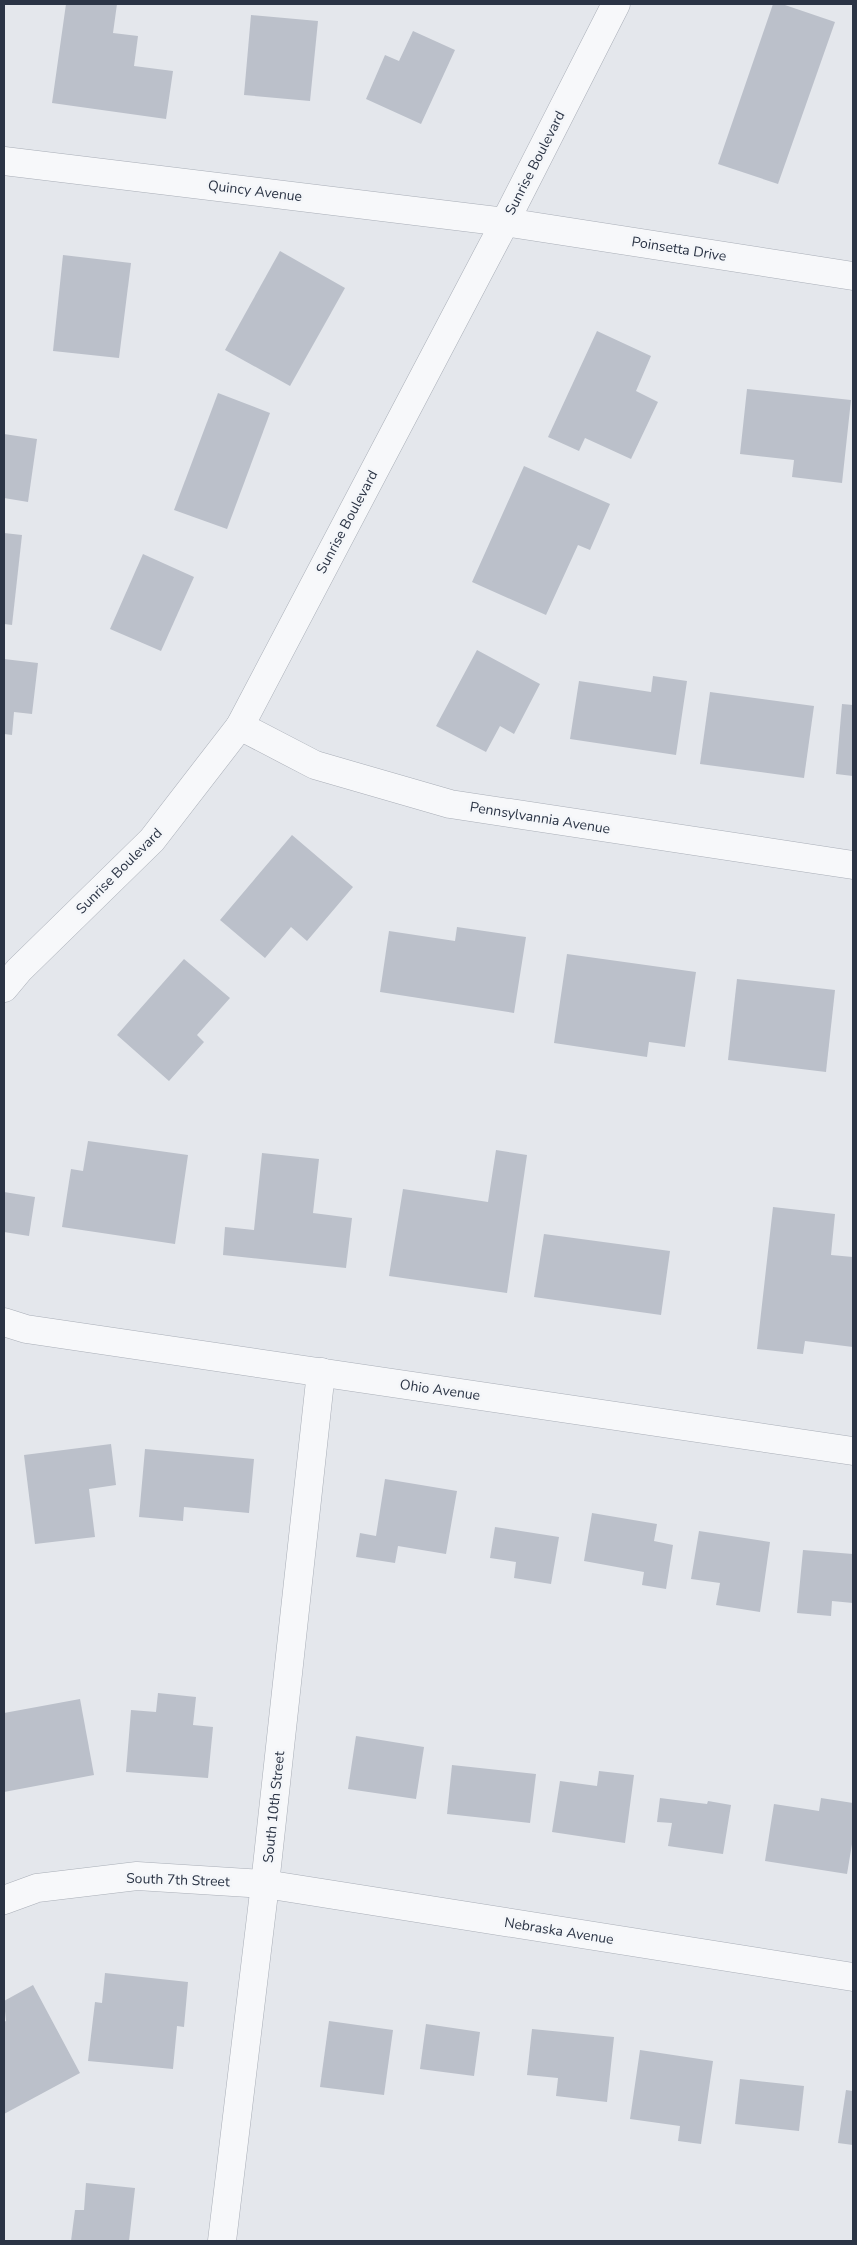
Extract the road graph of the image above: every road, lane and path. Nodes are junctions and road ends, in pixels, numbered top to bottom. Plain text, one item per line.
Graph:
1 (616, 4) edge
2 (4, 161) edge
3 (505, 222) junction
4 (853, 276) edge
5 (240, 726) junction
6 (853, 865) edge
7 (9, 977) edge
8 (11, 1328) edge
9 (321, 1372) junction
10 (853, 1451) edge
11 (265, 1884) junction
12 (4, 1900) edge
13 (853, 1977) edge
14 (222, 2241) edge

1 - 3 street, Sunrise Boulevard
2 - 3 street, Quincy Avenue
3 - 4 street, Poinsetta Drive
3 - 5 street, Sunrise Boulevard
5 - 6 street, Pennsylvannia Avenue
5 - 7 street, Sunrise Boulevard
8 - 9 street, Ohio Avenue
9 - 10 street, Ohio Avenue
9 - 11 street, South 10th Street
11 - 12 street, South 7th Street
11 - 13 street, Nebraska Avenue
11 - 14 street, South 10th Street

